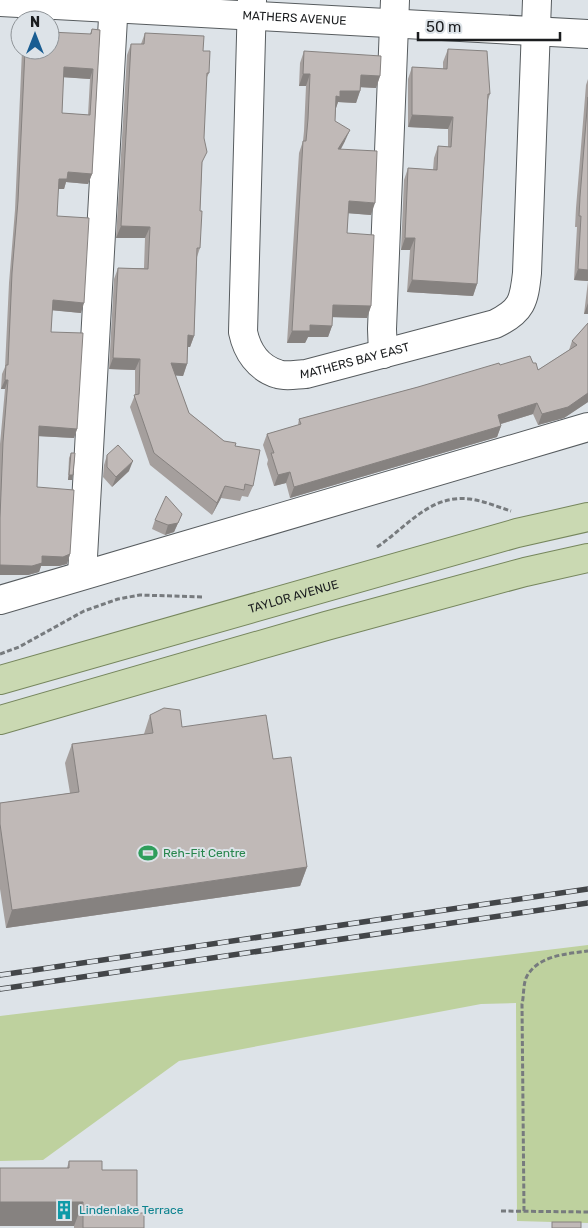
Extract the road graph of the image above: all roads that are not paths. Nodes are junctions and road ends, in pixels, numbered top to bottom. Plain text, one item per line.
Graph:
1 (537, 0) edge
2 (0, 2) edge
3 (114, 4) edge
4 (251, 8) edge
5 (394, 12) edge
6 (536, 32) junction
7 (588, 34) edge
8 (383, 354) junction
9 (588, 427) edge
10 (588, 517) edge
11 (588, 558) edge
12 (82, 575) junction
13 (0, 600) edge
14 (0, 680) edge
15 (0, 720) edge

1 - 6 street, MATHERS BAY EAST
2 - 3 street, MATHERS AVENUE
3 - 4 street, MATHERS AVENUE
3 - 12 street
4 - 5 street, MATHERS AVENUE
4 - 8 street, MATHERS BAY EAST
5 - 6 street, MATHERS AVENUE
5 - 8 street
6 - 7 street, MATHERS AVENUE
6 - 8 street, MATHERS BAY EAST
9 - 12 street
10 - 14 main road, TAYLOR AVENUE
11 - 15 main road
12 - 13 street

